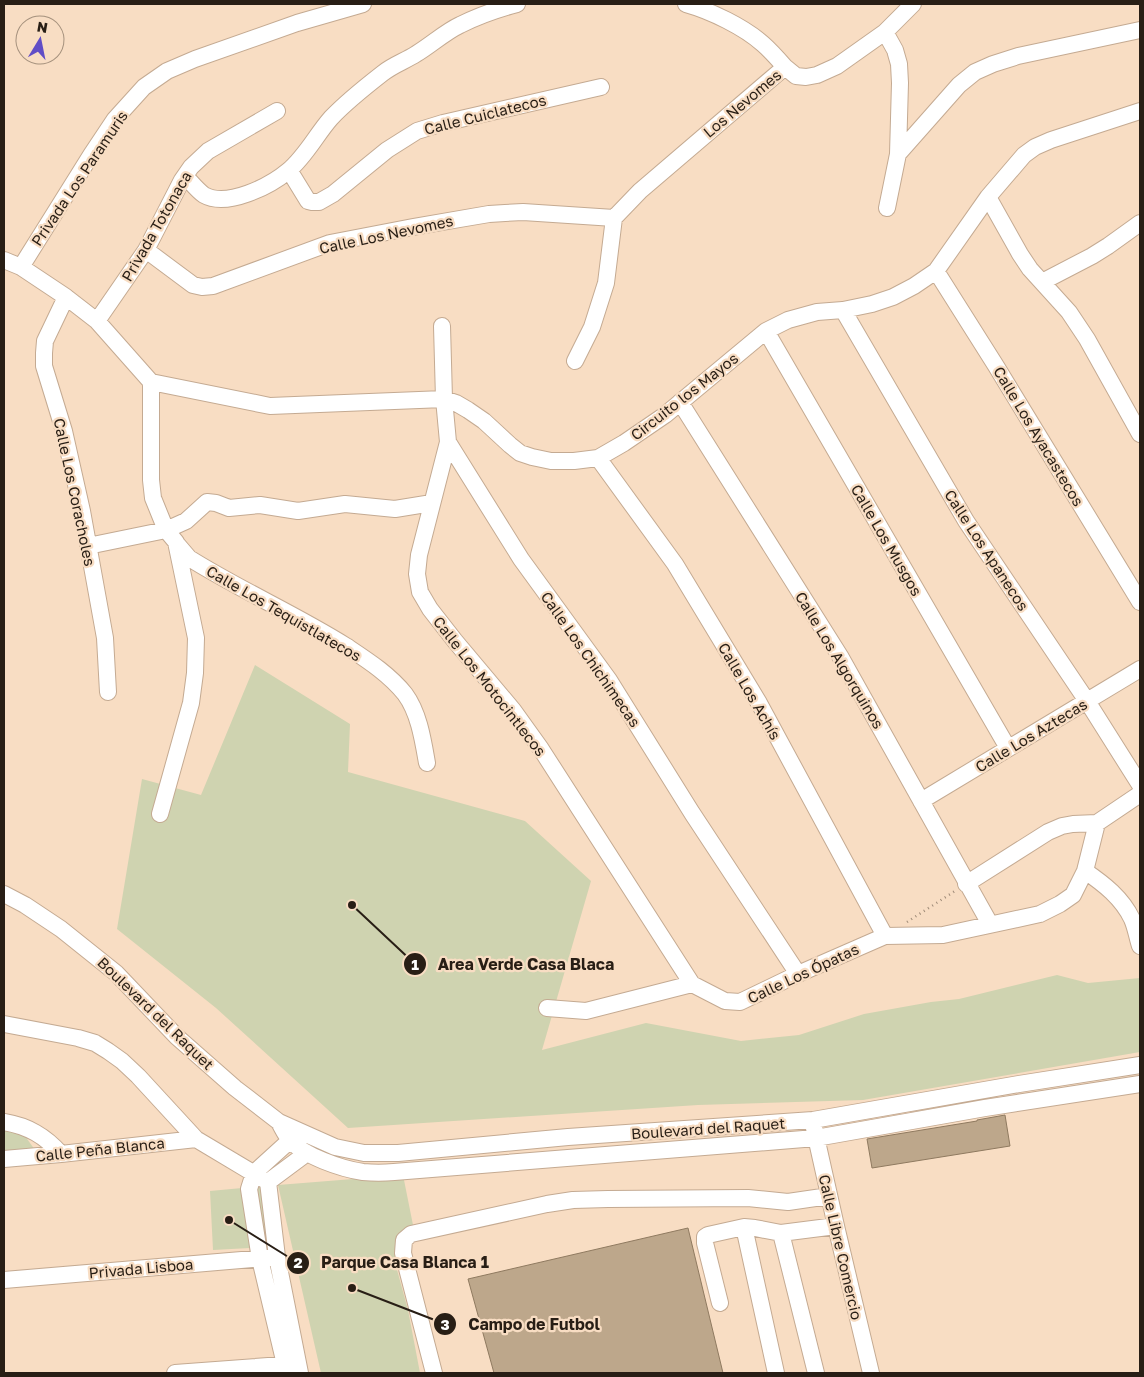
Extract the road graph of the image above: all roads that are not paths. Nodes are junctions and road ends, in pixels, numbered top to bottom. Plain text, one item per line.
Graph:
1 (362, 4) edge
2 (517, 4) edge
3 (686, 4) edge
4 (913, 4) edge
5 (1140, 30) edge
6 (885, 32) junction
7 (785, 67) junction
8 (601, 87) dead end
9 (1140, 111) edge
10 (277, 112) dead end
11 (898, 154) junction
12 (289, 170) junction
13 (185, 176) junction
14 (988, 197) junction
15 (887, 208) dead end
16 (614, 218) junction
17 (1138, 230) edge
18 (146, 250) junction
19 (4, 260) edge
20 (21, 267) junction
21 (936, 270) junction
22 (1042, 282) junction
23 (66, 297) junction
24 (843, 310) junction
25 (97, 321) junction
26 (442, 326) dead end
27 (766, 331) junction
28 (575, 361) dead end
29 (151, 382) junction
30 (444, 399) junction
31 (680, 402) junction
32 (1140, 434) edge
33 (448, 442) junction
34 (598, 458) junction
35 (432, 503) junction
36 (171, 536) junction
37 (88, 546) junction
38 (1140, 602) edge
39 (1140, 669) edge
40 (108, 692) dead end
41 (1087, 701) junction
42 (1008, 748) junction
43 (427, 763) dead end
44 (1140, 785) edge
45 (1140, 794) edge
46 (921, 801) junction
47 (160, 814) dead end
48 (1097, 823) junction
49 (1085, 871) junction
50 (966, 884) junction
51 (4, 894) edge
52 (990, 924) junction
53 (885, 936) junction
54 (1140, 946) edge
55 (798, 974) junction
56 (692, 984) junction
57 (548, 1008) dead end
58 (4, 1024) edge
59 (1140, 1065) edge
60 (1140, 1084) edge
61 (813, 1120) junction
62 (4, 1122) edge
63 (295, 1136) junction
64 (568, 1137) junction
65 (816, 1138) junction
66 (196, 1139) junction
67 (307, 1153) junction
68 (364, 1153) junction
69 (60, 1154) junction
70 (572, 1158) junction
71 (4, 1159) edge
72 (362, 1172) junction
73 (254, 1173) junction
74 (268, 1182) junction
75 (829, 1196) junction
76 (836, 1226) junction
77 (744, 1227) junction
78 (781, 1233) junction
79 (277, 1257) junction
80 (260, 1258) junction
81 (4, 1280) edge
82 (720, 1303) dead end
83 (292, 1369) edge
84 (175, 1373) edge
85 (434, 1373) edge
86 (776, 1373) edge
87 (816, 1373) edge
88 (871, 1373) edge

1 - 20 street, Privada Los Paramuris
2 - 12 street
3 - 7 street
4 - 6 street, Los Nevomes
5 - 11 street
6 - 7 street, Los Nevomes
6 - 11 street
7 - 16 street, Los Nevomes
8 - 12 street, Calle Cuiclatecos
9 - 14 street, Circuito los Mayos
10 - 13 street, Privada Totonaca
11 - 15 street
12 - 13 street
13 - 18 street, Privada Totonaca
14 - 21 street, Circuito los Mayos
14 - 22 street
16 - 18 street, Calle Los Nevomes
16 - 28 street
17 - 22 street
18 - 25 street, Privada Totonaca
19 - 20 street
20 - 23 street
21 - 24 street, Circuito los Mayos
21 - 38 street, Calle Los Ayacastecos
22 - 32 street
23 - 25 street
23 - 37 street, Calle Los Coracholes
24 - 27 street, Circuito los Mayos
24 - 41 street, Calle Los Apanecos
25 - 29 street
26 - 30 street, Calle Los Chichimecas
27 - 31 street, Circuito los Mayos
27 - 42 street, Calle Los Musgos
29 - 30 street, Circuito los Mayos
29 - 36 street
30 - 33 street, Calle Los Chichimecas
30 - 34 street, Circuito los Mayos
31 - 34 street, Circuito los Mayos
31 - 46 street, Calle Los Algorquinos
33 - 35 street, Calle Los Motocintlecos
33 - 55 street, Calle Los Chichimecas
34 - 53 street, Calle Los Achís
35 - 36 street
35 - 56 street, Calle Los Motocintlecos
36 - 37 street
36 - 43 street, Calle Los Tequistlatecos
36 - 47 street
37 - 40 street, Calle Los Coracholes
39 - 41 street, Calle Los Aztecas
41 - 42 street, Calle Los Aztecas
41 - 44 street, Calle Los Apanecos
42 - 46 street, Calle Los Aztecas
45 - 48 street
46 - 50 street, Calle Los Algorquinos
48 - 49 street, Calle Los Ópatas
48 - 50 street
49 - 52 street, Calle Los Ópatas
49 - 54 street
50 - 52 street, Calle Los Algorquinos
51 - 63 street, Boulevard del Raquet
52 - 53 street, Calle Los Ópatas
53 - 55 street, Calle Los Ópatas
55 - 56 street, Calle Los Ópatas
56 - 57 street
58 - 66 street
59 - 61 street, Boulevard del Raquet
60 - 65 street, Boulevard del Raquet
61 - 64 street, Boulevard del Raquet
61 - 65 street, Calle Libre Comercio
62 - 69 street
63 - 67 street, Boulevard del Raquet
63 - 68 street, Boulevard del Raquet
63 - 73 street
64 - 68 street, Boulevard del Raquet
64 - 70 street
65 - 70 street, Boulevard del Raquet
65 - 75 street, Calle Libre Comercio
66 - 69 street, Calle Peña Blanca
66 - 73 street
67 - 72 street, Boulevard del Raquet
67 - 74 street
68 - 72 street
69 - 71 street, Calle Peña Blanca
70 - 72 street, Boulevard del Raquet
73 - 74 street
73 - 80 street
74 - 79 street
75 - 76 street, Calle Libre Comercio
75 - 85 street
76 - 78 street
76 - 88 street, Calle Libre Comercio
77 - 78 street
77 - 82 street
77 - 86 street
78 - 87 street
79 - 80 street, Privada Lisboa
79 - 83 street
80 - 81 street, Privada Lisboa
80 - 83 street
83 - 84 street

